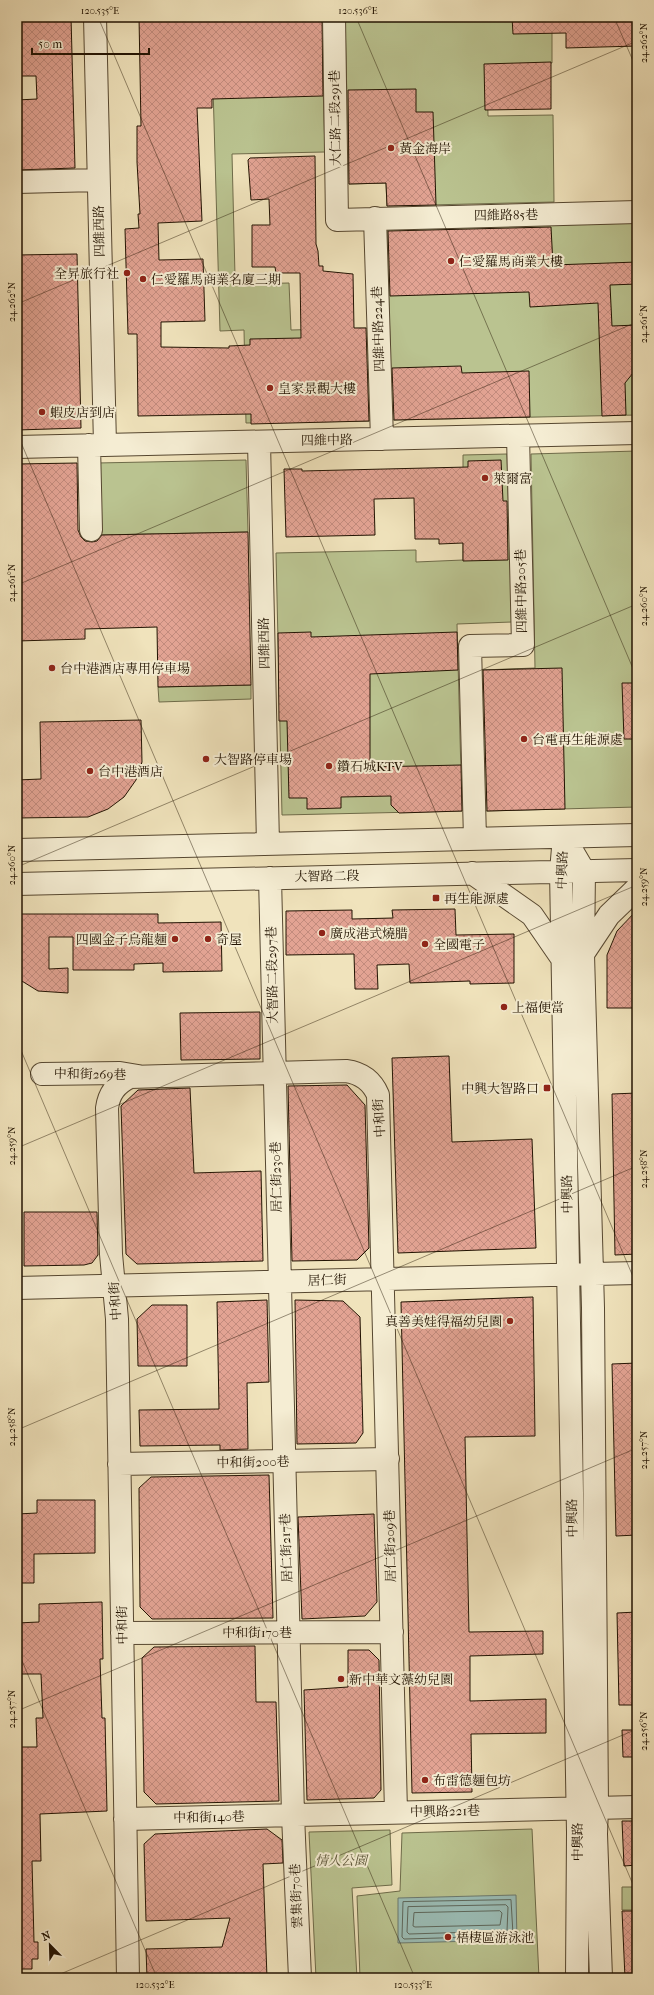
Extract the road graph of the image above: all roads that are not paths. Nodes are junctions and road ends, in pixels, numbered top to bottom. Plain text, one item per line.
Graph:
1 (95, 17) edge
2 (334, 17) edge
3 (98, 180) junction
4 (17, 182) edge
5 (637, 212) edge
6 (375, 218) junction
7 (337, 220) joint
8 (637, 433) edge
9 (518, 436) junction
10 (382, 439) junction
11 (259, 442) junction
12 (97, 445) junction
13 (17, 447) edge
14 (91, 530) dead end
15 (637, 836) edge
16 (564, 837) junction
17 (475, 839) junction
18 (268, 844) junction
19 (17, 850) edge
20 (637, 870) edge
21 (561, 871) junction
22 (584, 871) junction
23 (472, 873) junction
24 (270, 878) junction
25 (17, 884) edge
26 (637, 888) edge
27 (573, 957) junction
28 (274, 1073) junction
29 (42, 1074) dead end
30 (139, 1076) junction
31 (637, 1273) edge
32 (568, 1275) junction
33 (592, 1275) junction
34 (383, 1279) junction
35 (279, 1282) junction
36 (114, 1286) junction
37 (17, 1288) edge
38 (388, 1459) junction
39 (284, 1461) junction
40 (119, 1464) junction
41 (288, 1632) junction
42 (392, 1632) junction
43 (122, 1633) junction
44 (587, 1807) junction
45 (637, 1807) edge
46 (396, 1812) junction
47 (293, 1814) junction
48 (125, 1818) junction
49 (128, 1978) edge
50 (300, 1978) edge
51 (577, 1978) edge
52 (601, 1978) edge

1 - 3 street, 四維西路
2 - 7 street, 大仁路二段291巷
3 - 4 street
3 - 12 street, 四維西路
5 - 6 street, 四維路85巷
6 - 7 street, 四維路85巷
6 - 10 street, 四維中路224巷
8 - 9 street, 四維中路
9 - 10 street, 四維中路
9 - 17 street, 四維中路205巷
10 - 11 street, 四維中路
11 - 12 street, 四維中路
11 - 18 street, 四維西路
12 - 13 street, 四維中路
12 - 14 street, 四維西路
15 - 16 street
16 - 17 street
16 - 21 street, 中興路
16 - 22 street, 中興路
17 - 18 street
18 - 19 street
20 - 22 street, 大智路二段
21 - 22 street, 大智路二段
21 - 23 street, 大智路二段
21 - 27 street, 中興路
22 - 27 street, 中興路
23 - 24 street, 大智路二段
23 - 27 street
24 - 25 street, 大智路二段
24 - 28 street, 大智路二段297巷
26 - 27 street
27 - 32 street, 中興路
27 - 33 street, 中興路
28 - 30 street, 中和街
28 - 34 street, 中和街
28 - 35 street, 居仁街230巷
29 - 30 street, 中和街269巷
30 - 36 street, 中和街
31 - 33 street, 居仁街
32 - 33 street, 居仁街
32 - 34 street, 居仁街
32 - 44 street, 中興路
33 - 44 street, 中興路
34 - 35 street, 居仁街
34 - 38 street, 居仁街209巷
35 - 36 street, 居仁街
35 - 39 street, 居仁街217巷
36 - 37 street, 居仁街
36 - 40 street, 中和街
38 - 39 street, 中和街200巷
38 - 42 street, 居仁街209巷
39 - 40 street, 中和街200巷
39 - 41 street, 居仁街217巷
40 - 43 street, 中和街
41 - 42 street, 中和街170巷
41 - 43 street, 中和街170巷
41 - 47 street, 居仁街217巷
42 - 46 street, 居仁街209巷
43 - 48 street, 中和街
44 - 45 street, 中興路221巷
44 - 46 street, 中興路221巷
44 - 51 street, 中興路
44 - 52 street, 中興路
46 - 47 street, 中興路221巷
47 - 48 street, 中和街140巷
47 - 50 street, 雲集街70巷
48 - 49 street, 中和街

